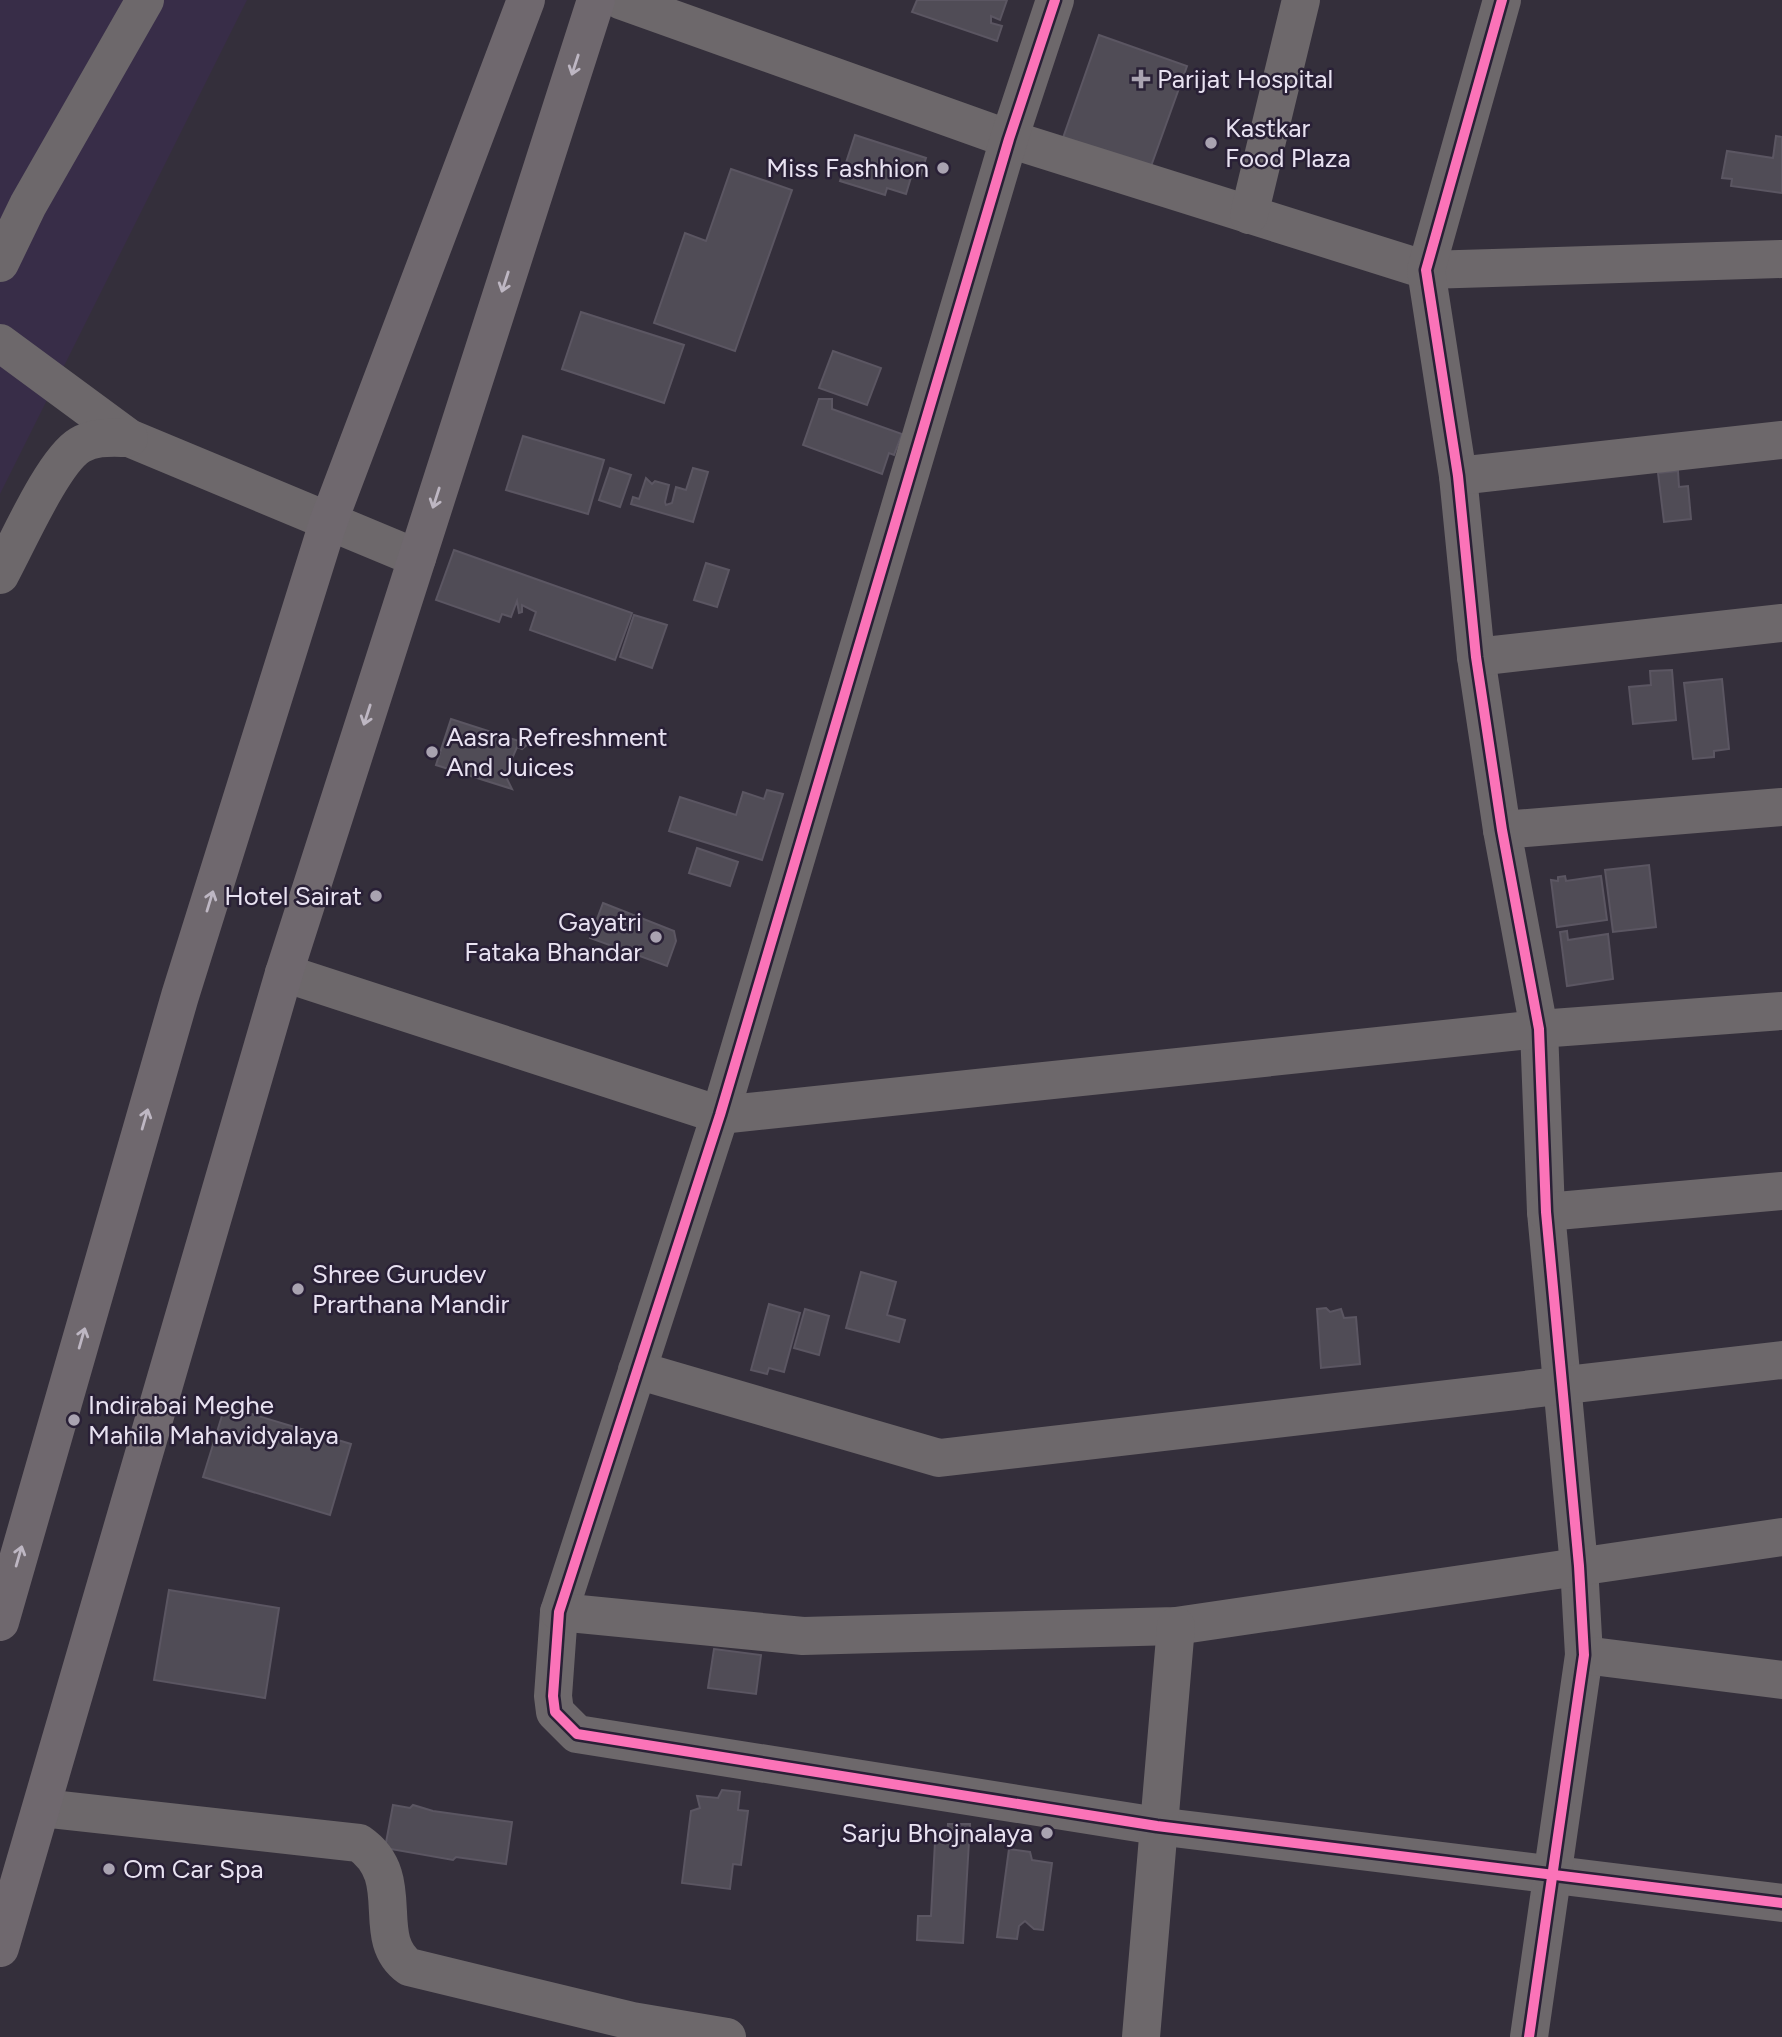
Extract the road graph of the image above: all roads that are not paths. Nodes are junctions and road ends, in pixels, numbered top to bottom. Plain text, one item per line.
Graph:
1 (145, 0) edge
2 (526, 0) edge
3 (596, 0) edge
4 (620, 0) edge
5 (1055, 0) edge
6 (1301, 0) edge
7 (1502, 0) edge
8 (1009, 139) junction
9 (1249, 215) junction
10 (1782, 259) edge
11 (0, 263) edge
12 (1426, 270) junction
13 (0, 343) edge
14 (129, 438) junction
15 (1782, 440) edge
16 (1458, 476) junction
17 (328, 523) junction
18 (417, 558) junction
19 (0, 575) edge
20 (1782, 623) edge
21 (1476, 657) junction
22 (1782, 807) edge
23 (1502, 830) junction
24 (284, 973) junction
25 (1782, 1011) edge
26 (1539, 1029) junction
27 (720, 1115) junction
28 (1782, 1191) edge
29 (1546, 1212) junction
30 (1782, 1360) edge
31 (637, 1370) junction
32 (1562, 1384) junction
33 (1782, 1537) edge
34 (1579, 1566) junction
35 (559, 1612) junction
36 (0, 1622) edge
37 (1176, 1626) junction
38 (1584, 1655) junction
39 (1782, 1679) edge
40 (42, 1808) junction
41 (1157, 1826) junction
42 (1552, 1875) junction
43 (1782, 1903) edge
44 (0, 1948) edge
45 (631, 2029) edge
46 (727, 2037) edge
47 (1141, 2037) edge
48 (1529, 2037) edge

1 - 11 street
2 - 17 main road
3 -> 18 main road
4 - 8 street
5 - 8 street
6 - 9 street
7 - 12 street
8 - 9 street
8 - 27 street
9 - 12 street
10 - 12 street
12 - 16 street
13 - 14 street
14 - 17 street
14 - 19 street
15 - 16 street
16 - 21 street
17 - 18 street
36 -> 17 main road
18 -> 24 main road
20 - 21 street
21 - 23 street
22 - 23 street
23 - 26 street
24 - 27 street
24 - 40 main road
25 - 26 street
26 - 27 street
26 - 29 street
27 - 31 street
28 - 29 street
29 - 32 street
30 - 32 street
31 - 32 street
31 - 35 street
32 - 34 street
33 - 34 street
34 - 37 street
34 - 38 street
35 - 37 street
35 - 41 street
37 - 41 street
38 - 39 street
38 - 42 street
40 - 44 main road
40 - 45 street
41 - 42 street
41 - 47 street
42 - 43 street
42 - 48 street
45 - 46 street

